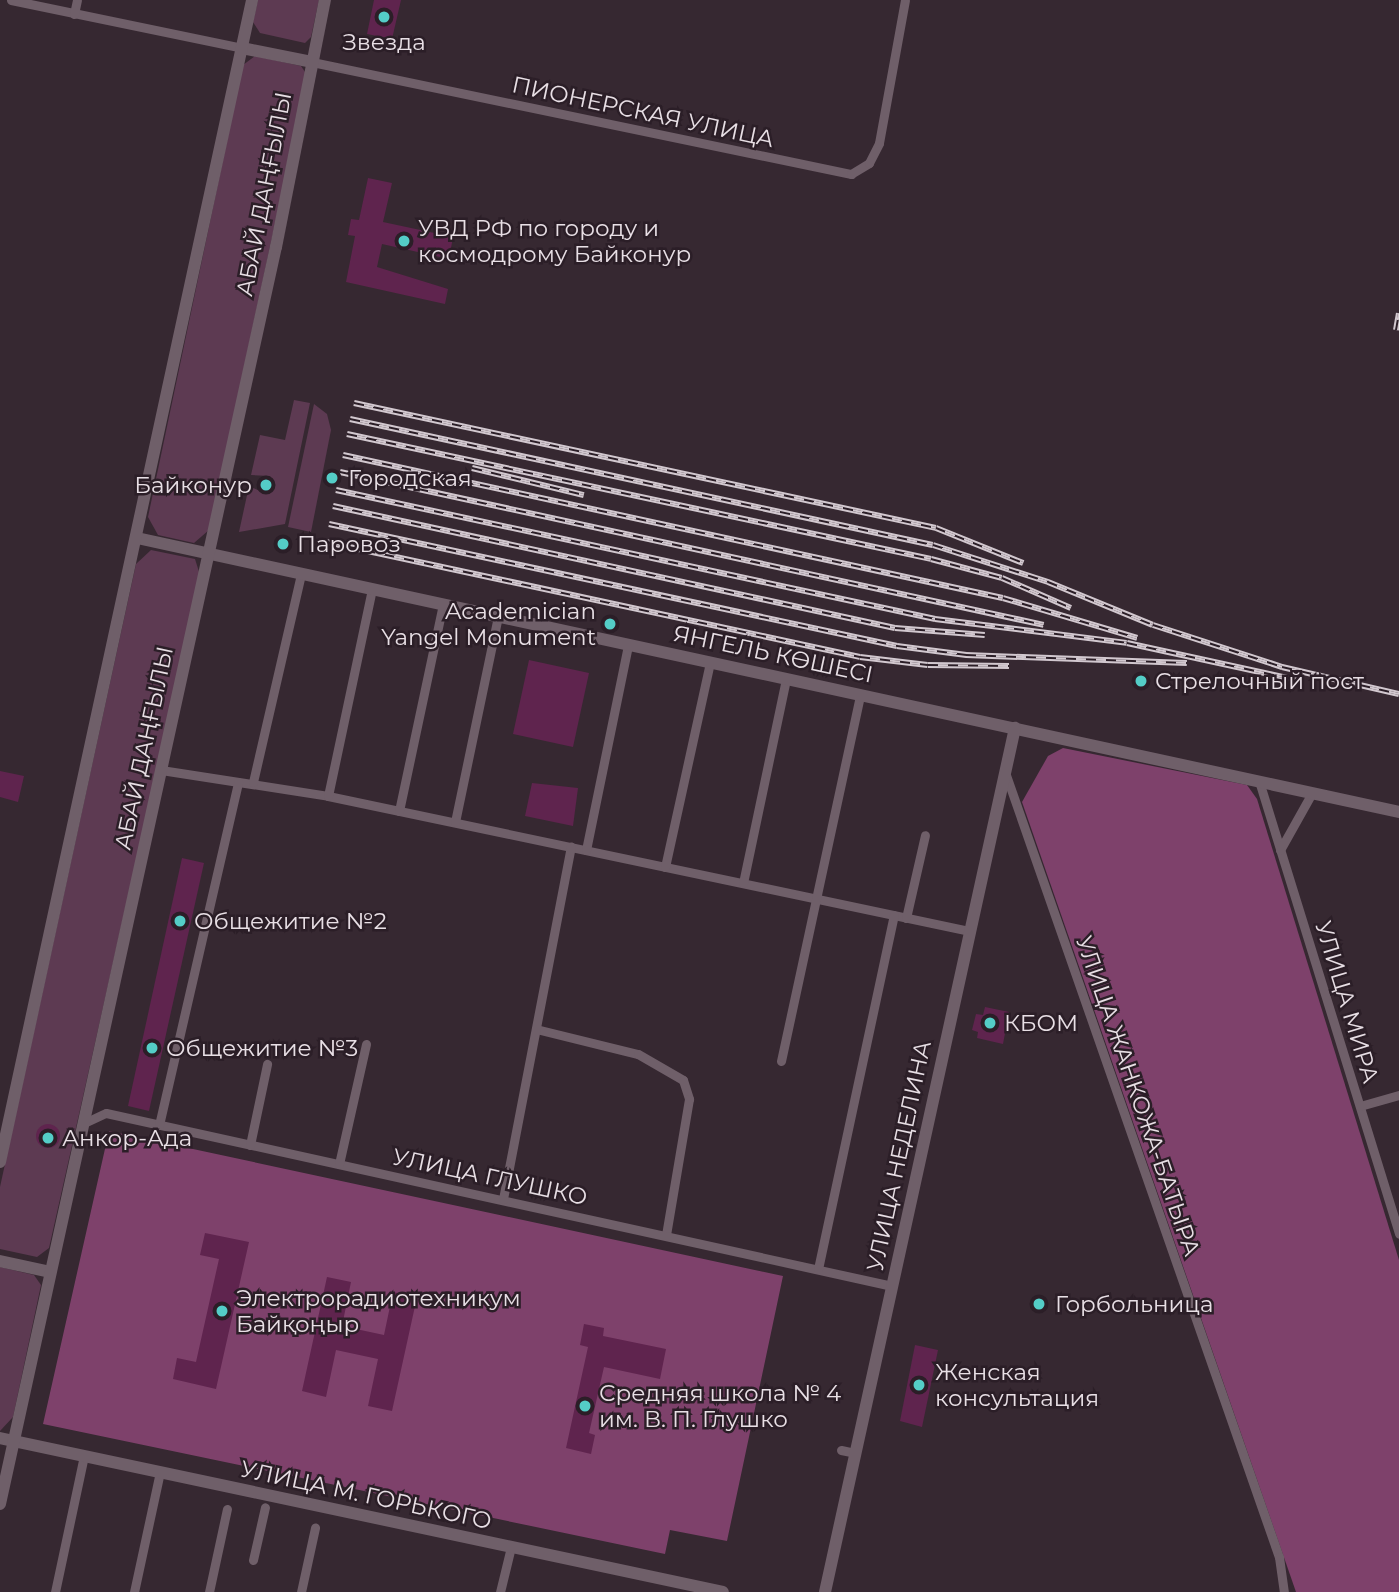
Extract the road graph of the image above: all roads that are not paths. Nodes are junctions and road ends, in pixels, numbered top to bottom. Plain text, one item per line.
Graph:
1 (11, 0) edge
2 (77, 0) edge
3 (252, 0) edge
4 (325, 0) edge
5 (905, 0) edge
6 (74, 14) junction
7 (242, 48) junction
8 (312, 62) junction
9 (138, 538) junction
10 (208, 554) junction
11 (300, 574) junction
12 (372, 589) junction
13 (443, 604) junction
14 (498, 617) junction
15 (628, 645) junction
16 (710, 662) junction
17 (786, 679) junction
18 (860, 695) junction
19 (1015, 728) junction
20 (161, 770) junction
21 (1005, 774) junction
22 (1259, 781) junction
23 (237, 782) junction
24 (253, 782) junction
25 (1311, 793) junction
26 (328, 796) junction
27 (399, 811) junction
28 (1399, 812) edge
29 (455, 822) junction
30 (925, 835) dead end
31 (571, 847) junction
32 (586, 850) junction
33 (1280, 850) junction
34 (665, 867) junction
35 (743, 883) junction
36 (814, 898) junction
37 (894, 915) junction
38 (906, 918) junction
39 (970, 932) junction
40 (536, 1029) junction
41 (366, 1044) dead end
42 (781, 1060) dead end
43 (267, 1064) dead end
44 (1399, 1095) edge
45 (1360, 1106) junction
46 (82, 1124) junction
47 (159, 1125) junction
48 (250, 1144) junction
49 (0, 1161) edge
50 (339, 1164) junction
51 (503, 1199) junction
52 (1399, 1234) edge
53 (666, 1235) junction
54 (0, 1261) edge
55 (818, 1269) junction
56 (50, 1272) junction
57 (892, 1286) junction
58 (0, 1438) edge
59 (14, 1441) junction
60 (841, 1450) dead end
61 (855, 1453) junction
62 (84, 1456) junction
63 (160, 1472) junction
64 (0, 1503) edge
65 (265, 1507) dead end
66 (227, 1509) dead end
67 (315, 1528) dead end
68 (510, 1547) junction
69 (253, 1560) dead end
70 (55, 1592) edge
71 (134, 1592) edge
72 (209, 1592) edge
73 (301, 1592) edge
74 (500, 1592) edge
75 (723, 1592) edge
76 (825, 1592) edge
77 (1284, 1592) edge

1 - 6 street
2 - 6 street
3 - 7 street
4 - 8 street, АБАЙ ДАҢҒЫЛЫ
5 - 8 street, ПИОНЕРСКАЯ УЛИЦА
6 - 7 street
7 - 8 street, ПИОНЕРСКАЯ УЛИЦА
7 - 9 street
8 - 10 street, АБАЙ ДАҢҒЫЛЫ
9 - 10 street, ЯНГЕЛЬ КӨШЕСІ
9 - 49 street
10 - 11 street, ЯНГЕЛЬ КӨШЕСІ
10 - 20 street, АБАЙ ДАҢҒЫЛЫ
11 - 12 street, ЯНГЕЛЬ КӨШЕСІ
11 - 24 street
12 - 13 street, ЯНГЕЛЬ КӨШЕСІ
12 - 26 street
13 - 14 street, ЯНГЕЛЬ КӨШЕСІ
13 - 27 street
14 - 15 street, ЯНГЕЛЬ КӨШЕСІ
14 - 29 street
15 - 16 street, ЯНГЕЛЬ КӨШЕСІ
15 - 32 street
16 - 17 street, ЯНГЕЛЬ КӨШЕСІ
16 - 34 street
17 - 18 street, ЯНГЕЛЬ КӨШЕСІ
17 - 35 street
18 - 19 street, ЯНГЕЛЬ КӨШЕСІ
18 - 36 street
19 - 21 street, УЛИЦА НЕДЕЛИНА
19 - 22 street, ЯНГЕЛЬ КӨШЕСІ
20 - 23 street
20 - 46 street, АБАЙ ДАҢҒЫЛЫ
21 - 39 street, УЛИЦА НЕДЕЛИНА
21 - 77 street, УЛИЦА ЖАНКОЖА-БАТЫРА
22 - 25 street, ЯНГЕЛЬ КӨШЕСІ
22 - 33 street, УЛИЦА МИРА
23 - 24 street
23 - 47 street
24 - 26 street
25 - 28 street, ЯНГЕЛЬ КӨШЕСІ
25 - 33 street
26 - 27 street
27 - 29 street
29 - 31 street
30 - 38 street
31 - 32 street
31 - 40 street
32 - 34 street
33 - 45 street, УЛИЦА МИРА
34 - 35 street
35 - 36 street
36 - 37 street
36 - 42 street
37 - 38 street
37 - 55 street
38 - 39 street
39 - 57 street, УЛИЦА НЕДЕЛИНА
40 - 51 street
40 - 53 street
41 - 50 street
43 - 48 street
44 - 45 street
45 - 52 street, УЛИЦА МИРА
46 - 47 street, УЛИЦА ГЛУШКО
46 - 56 street, АБАЙ ДАҢҒЫЛЫ
47 - 48 street, УЛИЦА ГЛУШКО
48 - 50 street, УЛИЦА ГЛУШКО
50 - 51 street, УЛИЦА ГЛУШКО
51 - 53 street, УЛИЦА ГЛУШКО
53 - 55 street, УЛИЦА ГЛУШКО
54 - 56 street
55 - 57 street, УЛИЦА ГЛУШКО
56 - 59 street, АБАЙ ДАҢҒЫЛЫ
57 - 61 street, УЛИЦА НЕДЕЛИНА
58 - 59 street, УЛИЦА М. ГОРЬКОГО
59 - 62 street, УЛИЦА М. ГОРЬКОГО
59 - 64 street, АБАЙ ДАҢҒЫЛЫ
60 - 61 street
61 - 76 street, УЛИЦА НЕДЕЛИНА
62 - 63 street, УЛИЦА М. ГОРЬКОГО
62 - 70 street
63 - 68 street, УЛИЦА М. ГОРЬКОГО
63 - 71 street
65 - 69 street
66 - 72 street
67 - 73 street
68 - 74 street
68 - 75 street, УЛИЦА М. ГОРЬКОГО

